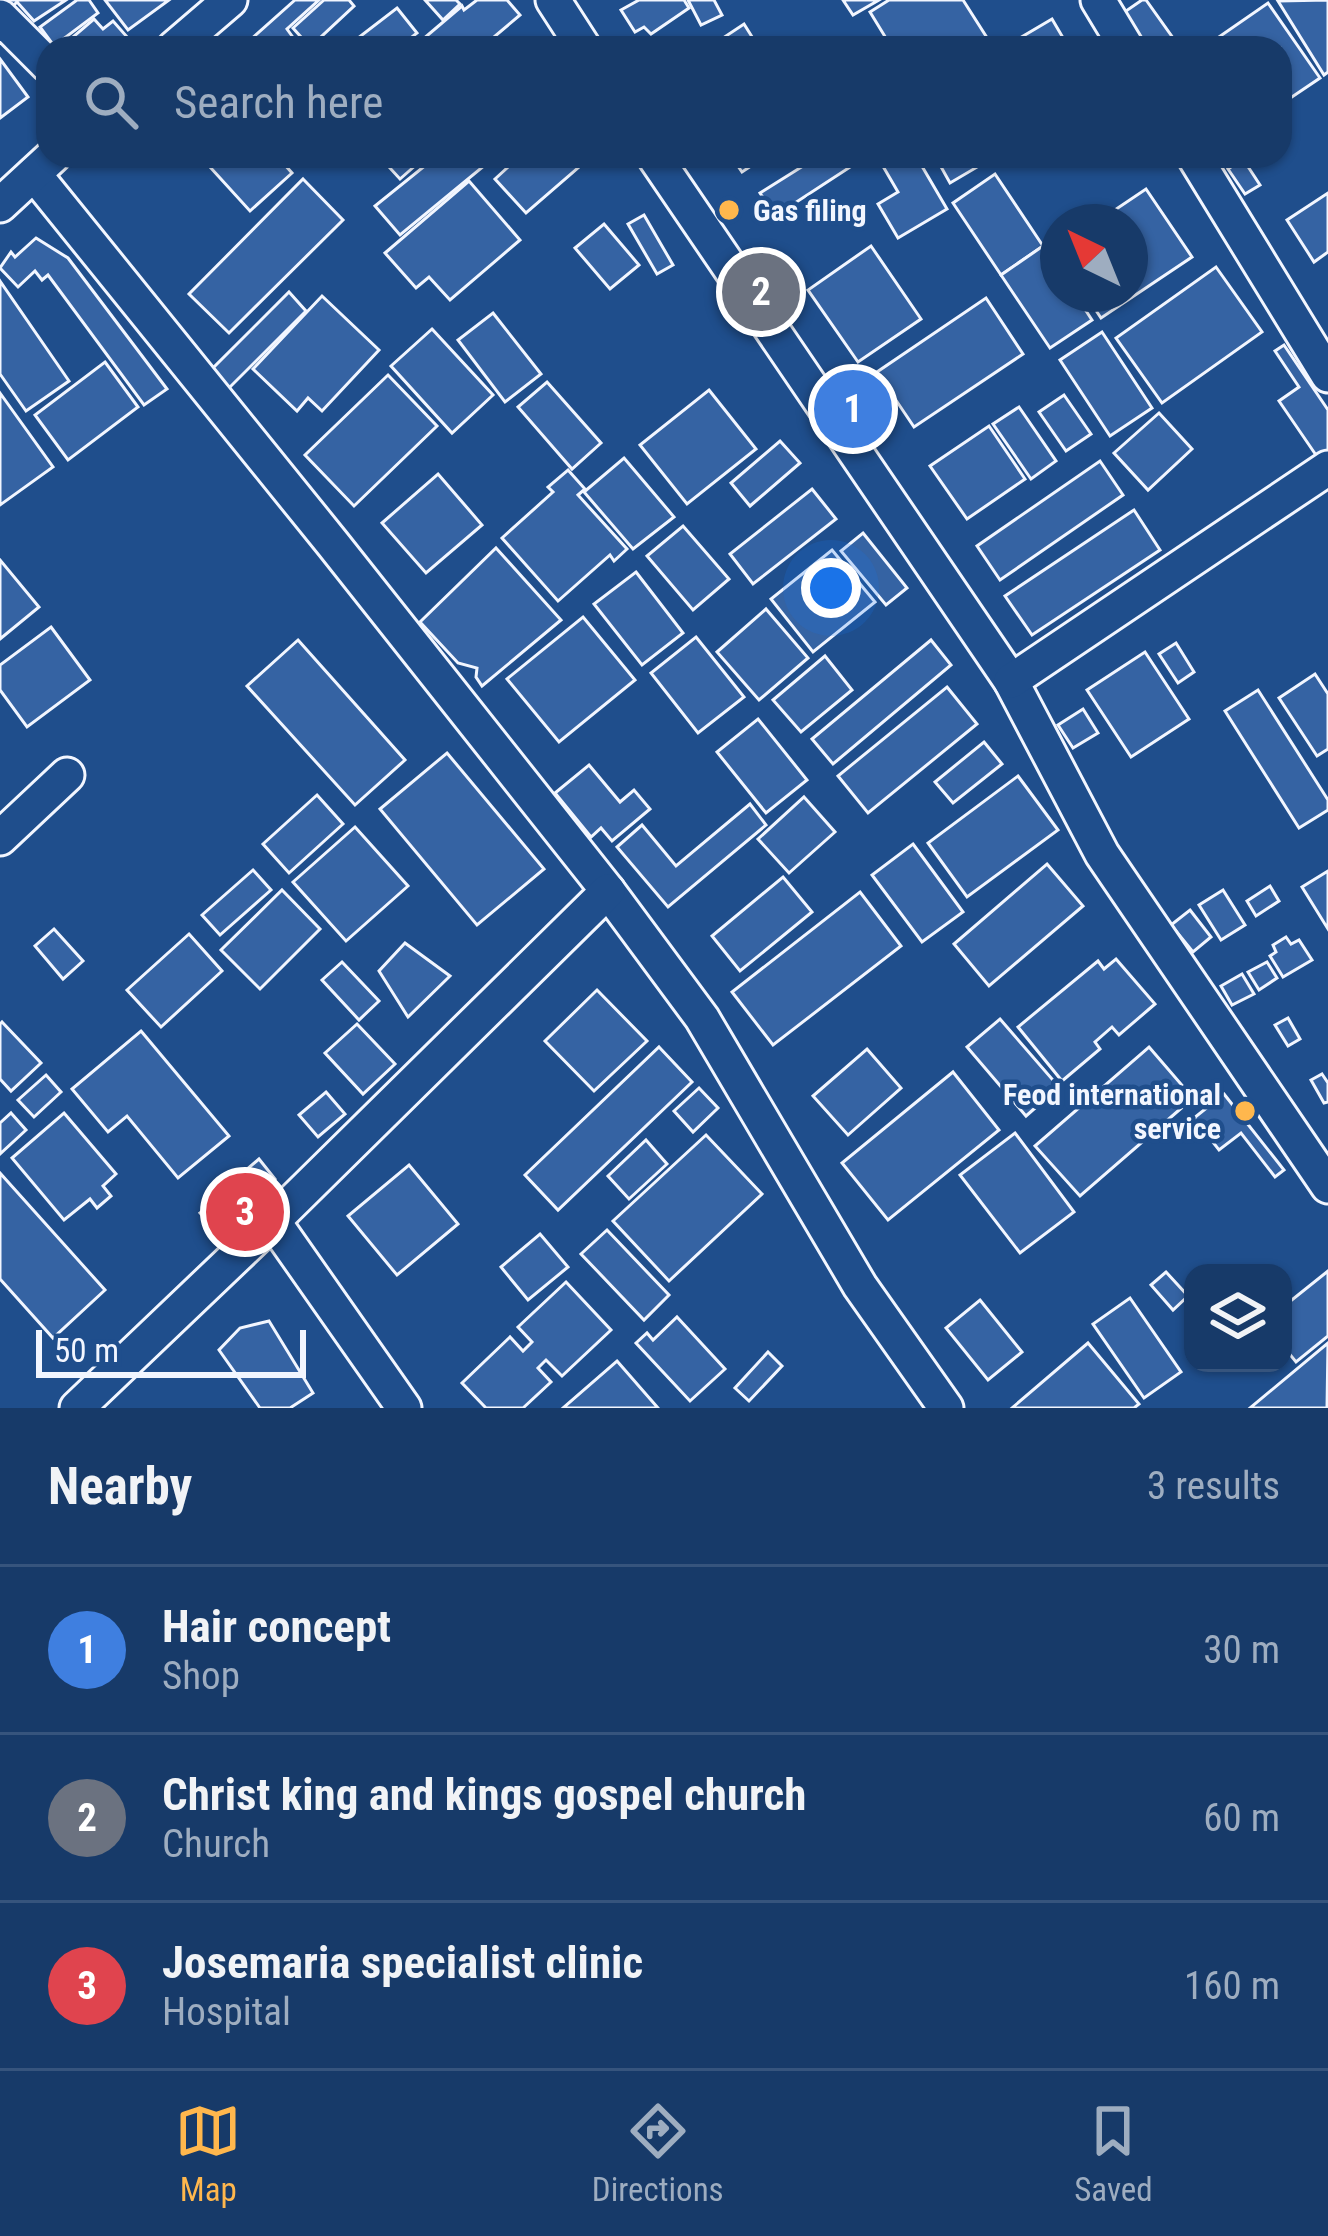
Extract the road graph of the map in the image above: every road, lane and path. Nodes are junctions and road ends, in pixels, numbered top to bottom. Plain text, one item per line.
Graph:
1 (230, 0) edge
2 (553, 0) edge
3 (1098, 0) edge
4 (0, 17) edge
5 (188, 36) edge
6 (576, 36) edge
7 (1120, 36) edge
8 (36, 53) edge
9 (41, 168) edge
10 (46, 168) edge
11 (662, 168) edge
12 (1201, 168) edge
13 (0, 205) edge
14 (1328, 375) edge
15 (1328, 468) edge
16 (1011, 681) junction
17 (68, 775) dead end
18 (0, 838) edge
19 (608, 891) junction
20 (1328, 1186) edge
21 (273, 1220) junction
22 (77, 1408) edge
23 (404, 1408) edge
24 (946, 1408) edge

1 - 5 street
2 - 6 street
3 - 7 street
4 - 8 street
9 - 13 street
10 - 19 street
11 - 16 street
12 - 14 street
15 - 16 street
16 - 20 street
17 - 18 street
19 - 21 street
19 - 24 street
21 - 22 street
21 - 23 street

